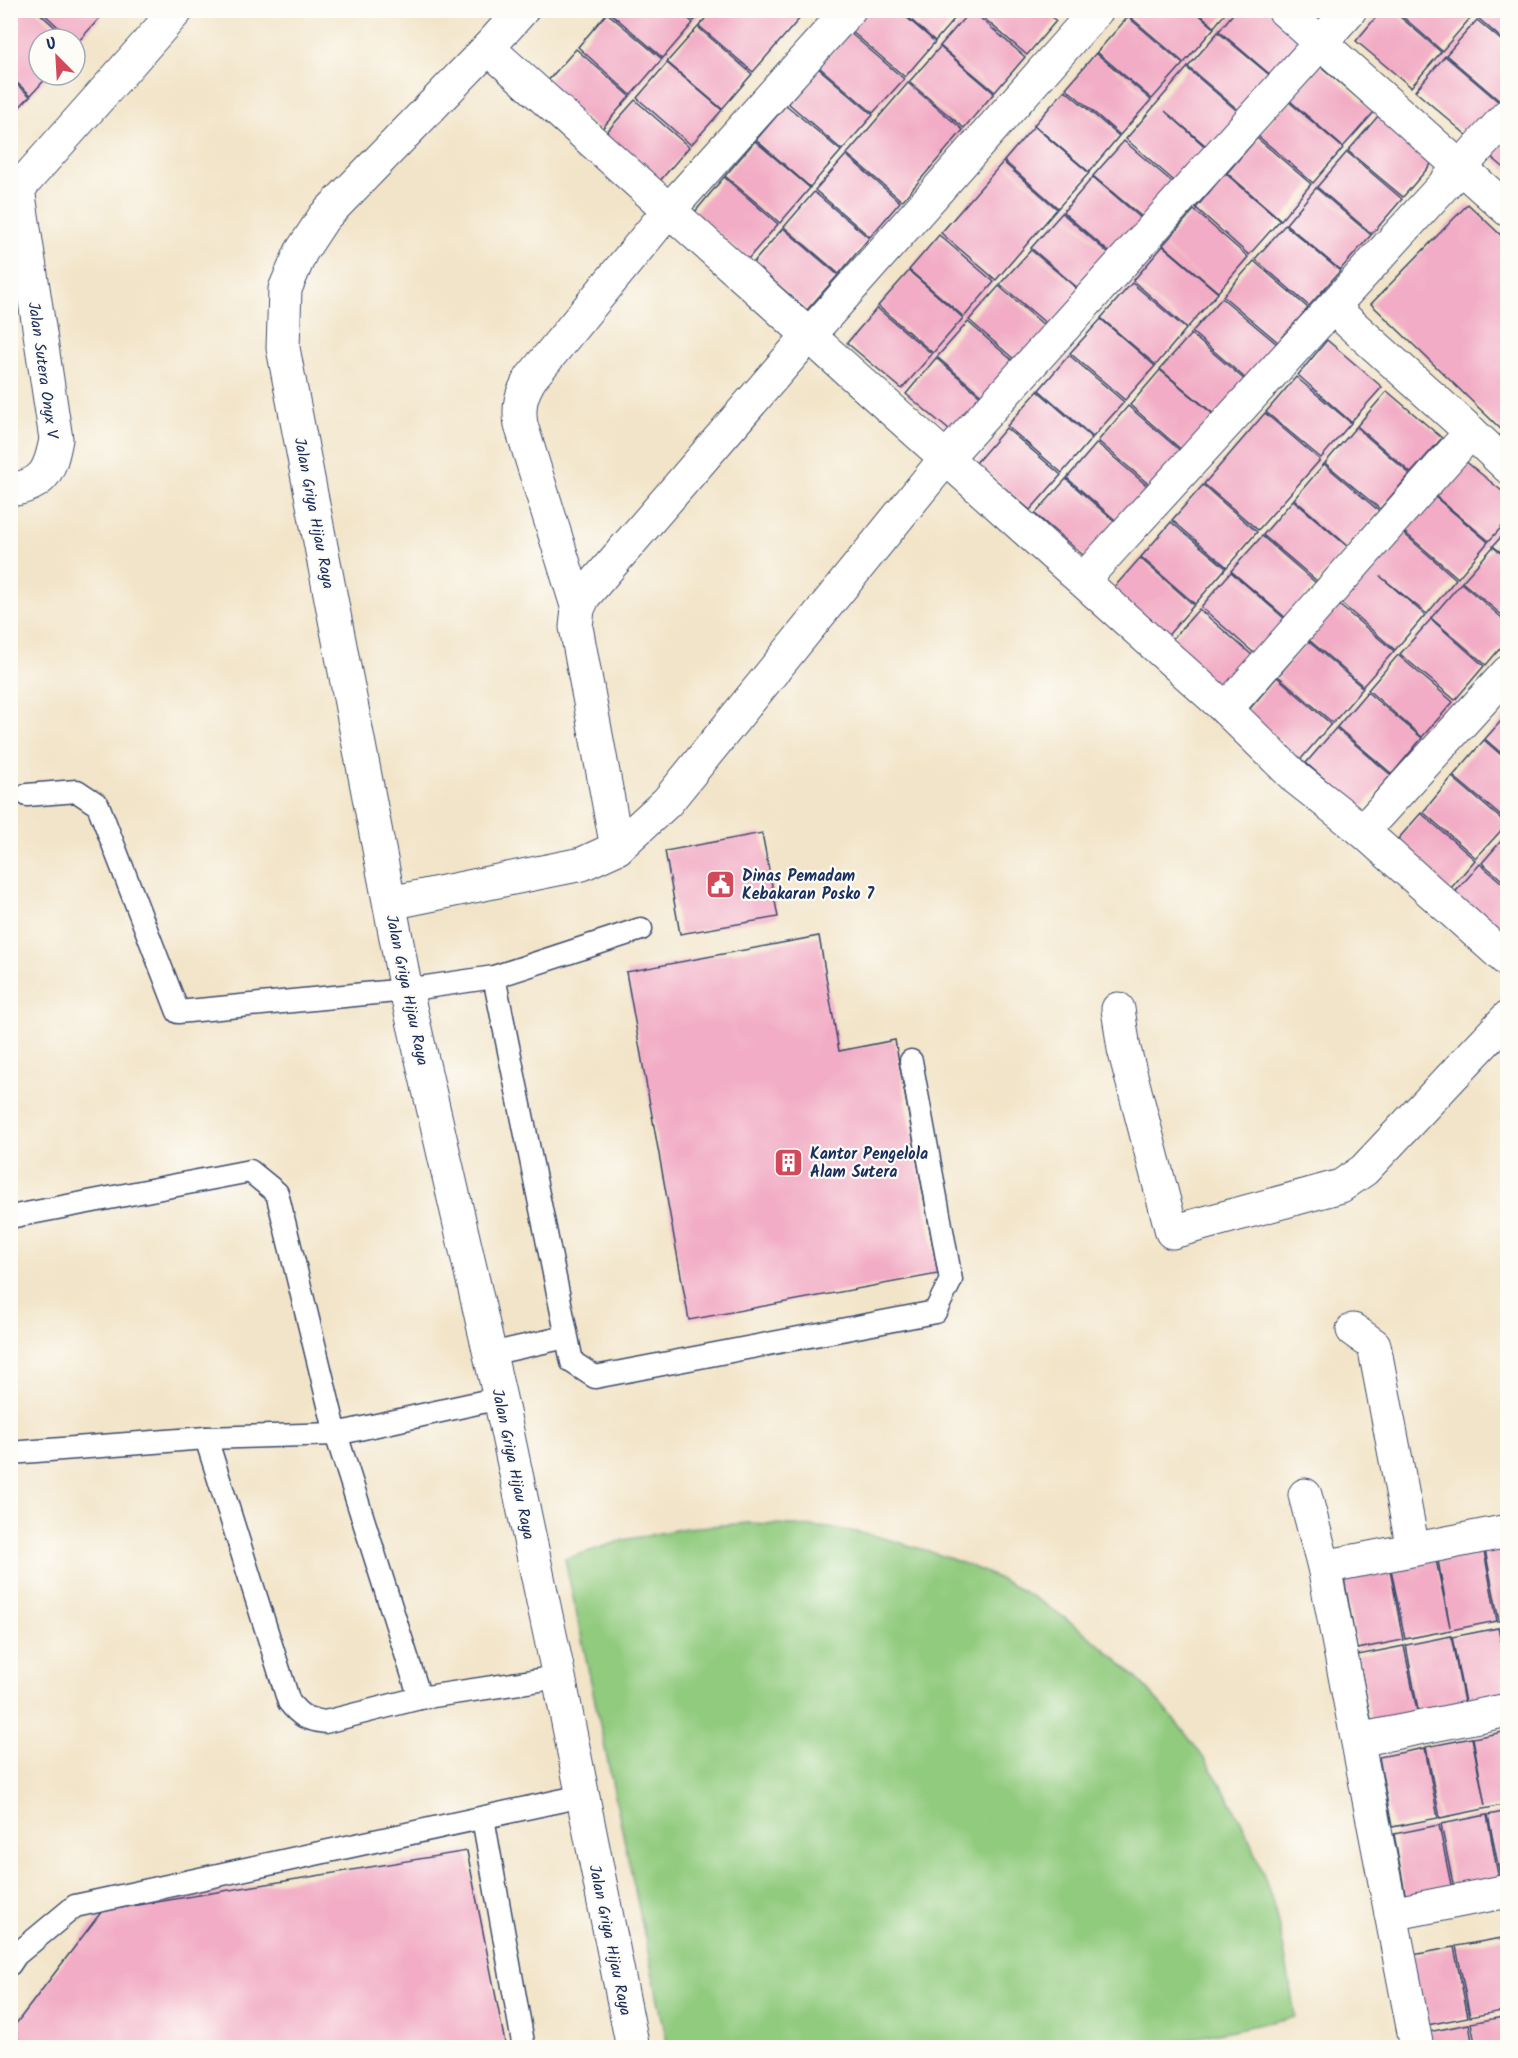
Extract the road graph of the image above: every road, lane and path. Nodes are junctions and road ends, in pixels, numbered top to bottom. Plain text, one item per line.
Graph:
1 (177, 10) edge
2 (522, 10) edge
3 (849, 10) edge
4 (1097, 10) edge
5 (1284, 10) edge
6 (1350, 10) edge
7 (1321, 43) junction
8 (489, 48) junction
9 (1508, 115) edge
10 (1460, 168) junction
11 (14, 193) edge
12 (669, 210) junction
13 (1508, 210) edge
14 (1333, 308) junction
15 (809, 335) junction
16 (1471, 432) junction
17 (946, 458) junction
18 (1508, 467) edge
19 (10, 489) edge
20 (1083, 580) junction
21 (578, 609) junction
22 (1508, 672) edge
23 (1226, 710) junction
24 (27, 795) dead end
25 (1363, 831) junction
26 (617, 848) junction
27 (390, 903) junction
28 (641, 929) dead end
29 (1508, 961) edge
30 (495, 977) junction
31 (406, 990) junction
32 (1118, 1009) dead end
33 (1508, 1017) edge
34 (911, 1060) dead end
35 (10, 1217) edge
36 (1353, 1330) dead end
37 (566, 1337) junction
38 (490, 1354) junction
39 (500, 1398) junction
40 (336, 1434) junction
41 (206, 1437) junction
42 (10, 1454) edge
43 (1305, 1495) dead end
44 (1508, 1531) edge
45 (1413, 1549) junction
46 (1324, 1567) junction
47 (559, 1677) junction
48 (420, 1698) junction
49 (1508, 1710) edge
50 (1358, 1740) junction
51 (582, 1796) junction
52 (483, 1818) junction
53 (1508, 1891) edge
54 (1391, 1914) junction
55 (10, 1964) edge
56 (524, 2048) edge
57 (633, 2048) edge
58 (1417, 2048) edge

1 - 11 street, Jalan Sutera Onyx V
2 - 8 street, Jalan Griya Hijau Raya
3 - 12 street
4 - 15 street
5 - 7 street
6 - 7 street
7 - 10 street
7 - 17 street
8 - 12 street
8 - 27 street, Jalan Griya Hijau Raya
9 - 10 street
10 - 13 street
10 - 14 street
11 - 19 street, Jalan Sutera Onyx V
12 - 15 street
12 - 21 street
14 - 16 street
14 - 20 street
15 - 17 street
15 - 21 street
16 - 18 street
16 - 23 street
17 - 20 street
17 - 26 street
20 - 23 street
21 - 26 street
22 - 25 street
23 - 25 street
24 - 31 lane
25 - 29 street
26 - 27 street
27 - 31 street, Jalan Griya Hijau Raya
28 - 30 lane
30 - 31 lane
30 - 37 lane
31 - 38 street, Jalan Griya Hijau Raya
32 - 33 street
34 - 37 lane
35 - 40 lane
36 - 45 street
37 - 38 lane
38 - 39 street, Jalan Griya Hijau Raya
39 - 40 lane
39 - 47 street, Jalan Griya Hijau Raya
40 - 41 lane
40 - 48 lane
41 - 42 lane
41 - 48 lane
43 - 46 street
44 - 45 street
45 - 46 street
46 - 50 street
47 - 48 lane
47 - 51 street, Jalan Griya Hijau Raya
49 - 50 street
50 - 54 street
51 - 52 lane
51 - 57 street, Jalan Griya Hijau Raya
52 - 55 lane
52 - 56 lane
53 - 54 street
54 - 58 street

